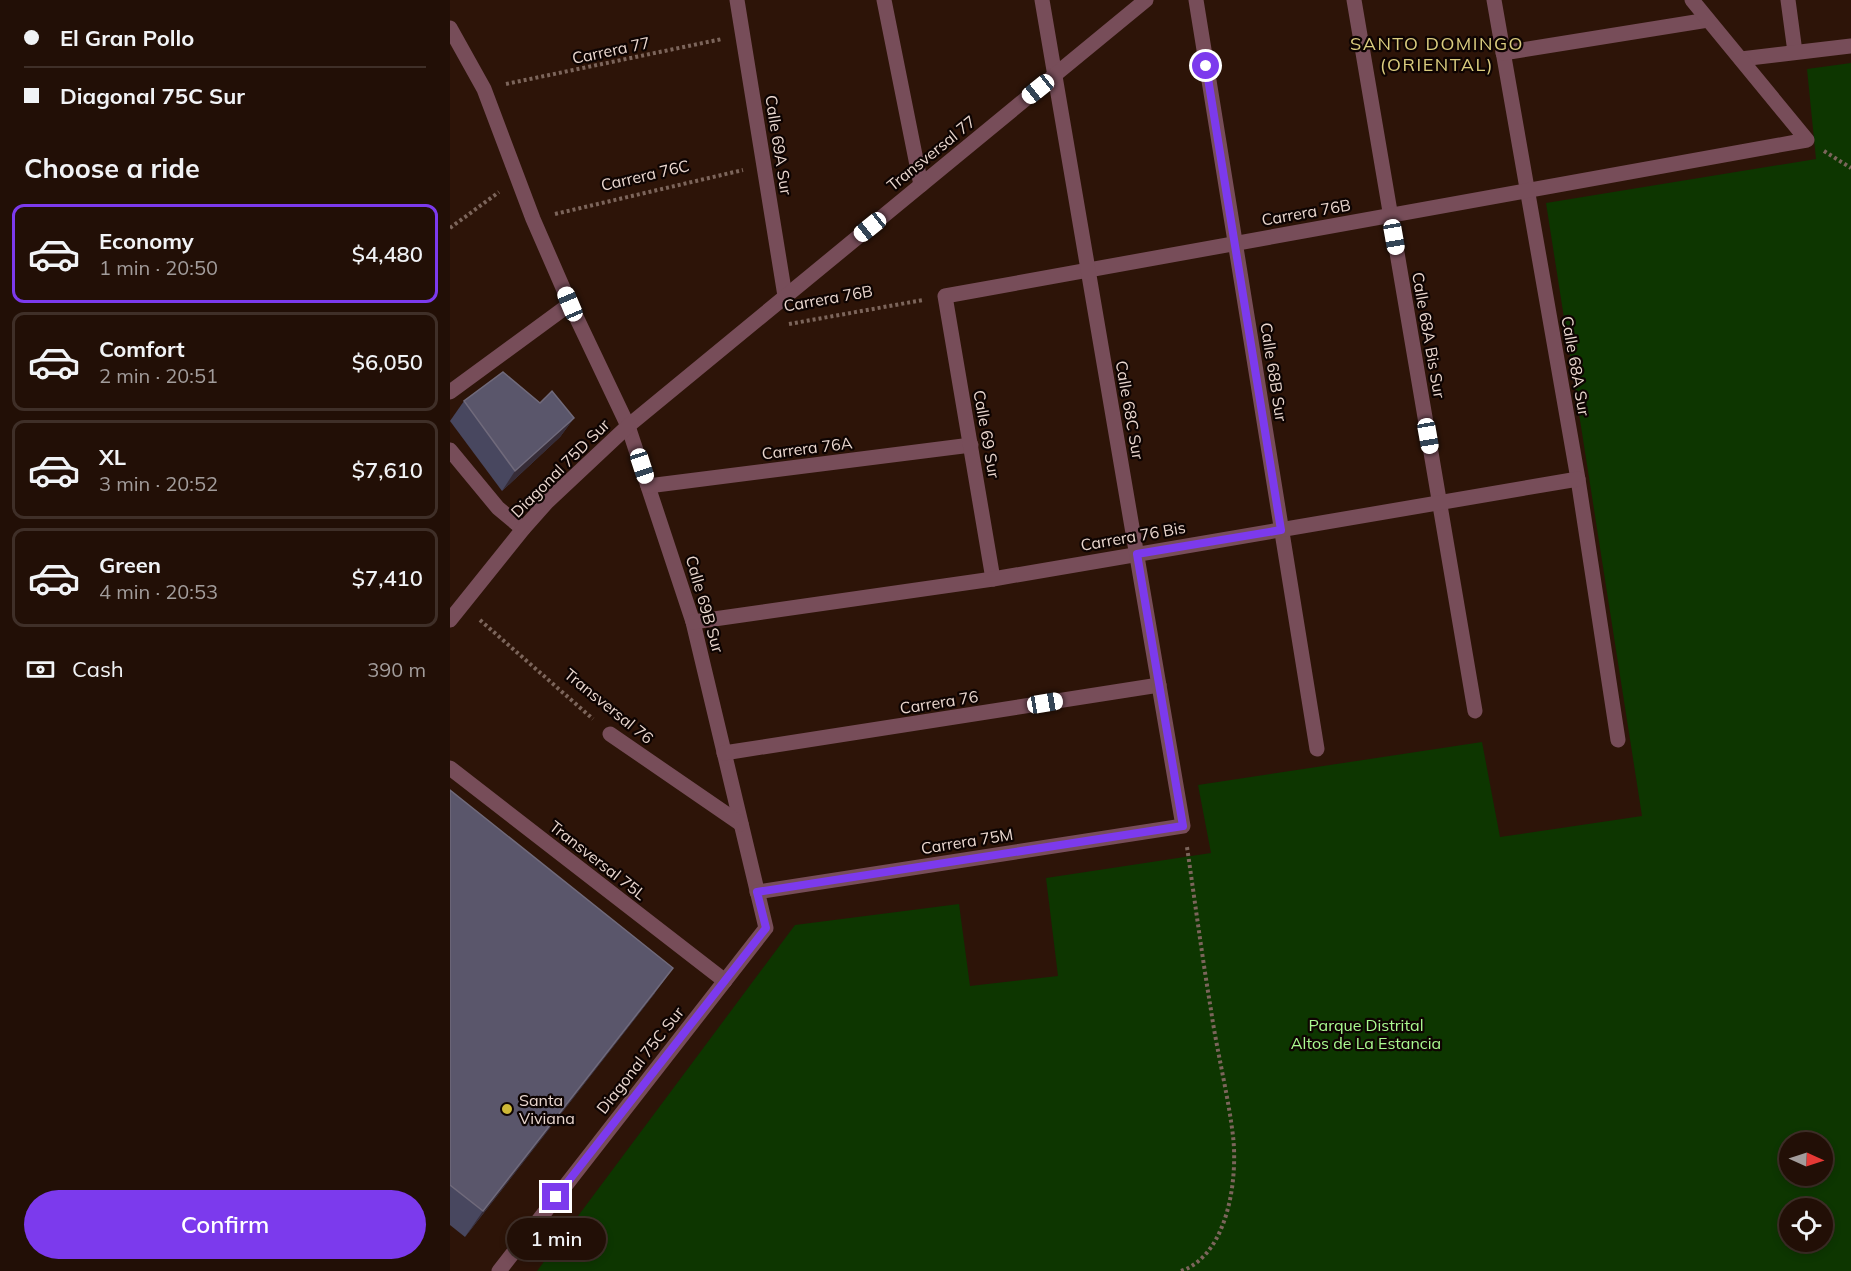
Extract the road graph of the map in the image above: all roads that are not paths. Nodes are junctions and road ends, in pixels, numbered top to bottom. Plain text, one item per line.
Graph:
1 (737, 0) edge
2 (884, 0) edge
3 (1042, 0) edge
4 (1146, 0) edge
5 (1196, 0) edge
6 (1354, 0) edge
7 (1494, 0) edge
8 (1692, 0) edge
9 (1788, 0) edge
10 (1708, 20) junction
11 (450, 28) edge
12 (1851, 46) edge
13 (1795, 52) junction
14 (1503, 53) junction
15 (1741, 59) junction
16 (1055, 75) junction
17 (921, 185) junction
18 (1527, 190) junction
19 (1391, 215) junction
20 (1235, 243) junction
21 (1088, 270) junction
22 (785, 296) junction
23 (945, 296) joint
24 (570, 304) junction
25 (450, 392) edge
26 (628, 426) junction
27 (971, 445) junction
28 (450, 450) edge
29 (1578, 479) junction
30 (648, 486) junction
31 (1439, 503) junction
32 (522, 529) junction
33 (1281, 530) junction
34 (1137, 554) junction
35 (993, 579) junction
36 (450, 620) edge
37 (693, 622) junction
38 (1159, 686) junction
39 (1475, 711) dead end
40 (610, 734) road end
41 (1618, 740) dead end
42 (1317, 749) dead end
43 (724, 753) junction
44 (450, 768) edge
45 (741, 824) junction
46 (1183, 826) joint
47 (757, 892) junction
48 (766, 928) joint
49 (725, 981) junction
50 (499, 1271) edge

1 - 22 street, Calle 69A Sur
2 - 17 street
3 - 16 street, Calle 68C Sur
4 - 16 street, Transversal 77
5 - 20 street, Calle 68B Sur
6 - 19 street, Calle 68A Bis Sur
7 - 14 street, Calle 68A Sur
8 - 10 street
9 - 13 street
10 - 14 street
10 - 15 street
11 - 24 street, Calle 69B Sur
12 - 13 street
13 - 15 street
14 - 18 street, Calle 68A Sur
15 - 18 street, Carrera 76B
16 - 17 street, Transversal 77
16 - 21 street, Calle 68C Sur
17 - 22 street, Transversal 77
18 - 19 street, Carrera 76B
18 - 29 street, Calle 68A Sur
19 - 20 street, Carrera 76B
19 - 31 street, Calle 68A Bis Sur
20 - 21 street, Carrera 76B
20 - 33 street, Calle 68B Sur
21 - 23 street, Carrera 76B
21 - 34 street, Calle 68C Sur
22 - 26 street, Transversal 77
23 - 27 street, Calle 69 Sur
24 - 25 street
24 - 26 street, Calle 69B Sur
26 - 30 street, Calle 69B Sur
26 - 32 street, Diagonal 75D Sur
27 - 30 street, Carrera 76A
27 - 35 street, Calle 69 Sur
28 - 32 street
29 - 31 street, Carrera 76 Bis
29 - 41 street, Calle 68A Sur
30 - 37 street, Calle 69B Sur
31 - 33 street, Carrera 76 Bis
31 - 39 street, Calle 68A Bis Sur
32 - 36 street, Diagonal 75D Sur
33 - 34 street, Carrera 76 Bis
33 - 42 street, Calle 68B Sur
34 - 35 street, Carrera 76 Bis
34 - 38 street, Calle 68C Sur
35 - 37 street, Carrera 76 Bis
37 - 43 street, Calle 69B Sur
38 - 43 street, Carrera 76
38 - 46 street, Calle 68C Sur
40 - 45 street, Transversal 76
43 - 45 street, Calle 69B Sur
44 - 49 street, Transversal 75L
45 - 47 street, Calle 69B Sur
46 - 47 street, Carrera 75M
47 - 48 street, Calle 69B Sur
48 - 49 street, Diagonal 75C Sur
49 - 50 street, Diagonal 75C Sur

